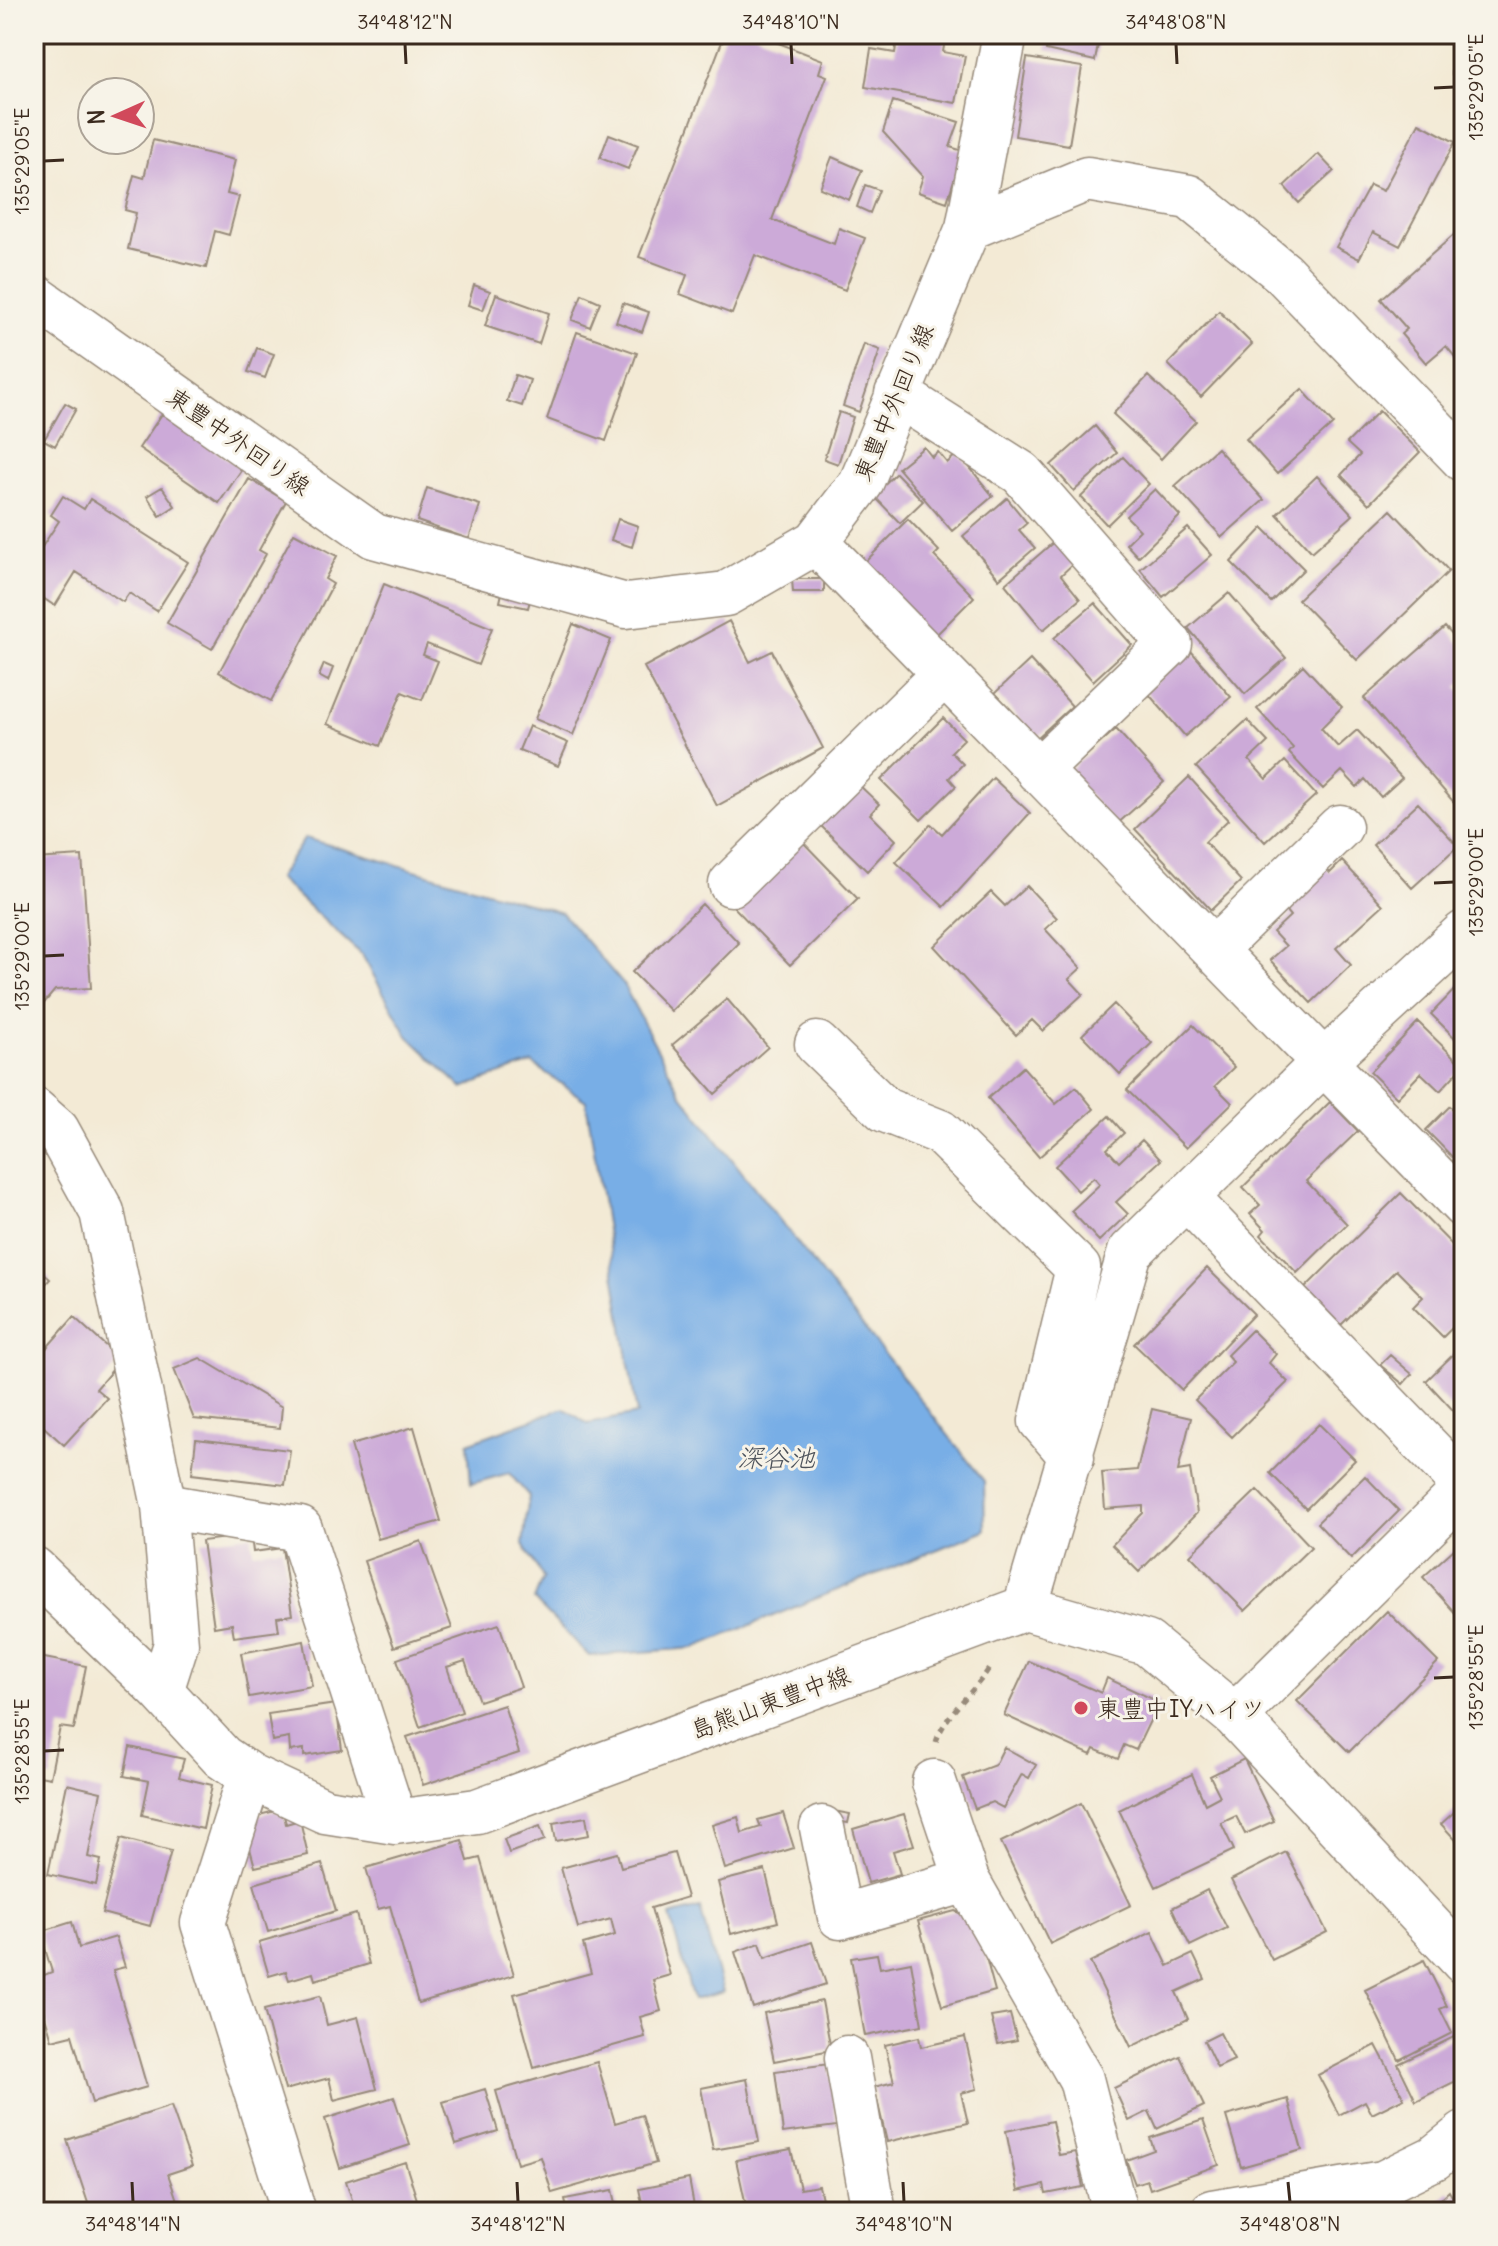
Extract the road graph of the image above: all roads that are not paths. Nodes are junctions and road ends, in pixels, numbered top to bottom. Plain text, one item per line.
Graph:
1 (1005, 34) edge
2 (968, 228) junction
3 (34, 296) edge
4 (897, 394) junction
5 (1455, 436) edge
6 (816, 542) junction
7 (944, 674) junction
8 (1038, 771) junction
9 (1340, 827) dead end
10 (731, 884) dead end
11 (1464, 933) edge
12 (1214, 950) junction
13 (817, 1044) dead end
14 (1324, 1062) junction
15 (34, 1110) edge
16 (1186, 1197) junction
17 (1464, 1206) edge
18 (1072, 1457) junction
19 (1464, 1488) edge
20 (164, 1506) junction
21 (35, 1571) edge
22 (1025, 1608) junction
23 (161, 1691) junction
24 (1235, 1716) junction
25 (250, 1776) junction
26 (934, 1782) road end
27 (395, 1822) junction
28 (822, 1828) dead end
29 (967, 1880) junction
30 (1464, 1962) edge
31 (847, 2058) dead end
32 (1464, 2134) edge
33 (294, 2212) edge
34 (874, 2212) edge
35 (1115, 2212) edge
36 (1212, 2212) edge

1 - 2 street, 東豊中外回り線
2 - 4 street, 東豊中外回り線
2 - 5 street
3 - 6 street, 東豊中外回り線
4 - 6 street, 東豊中外回り線
4 - 8 street
6 - 7 street
7 - 8 street
7 - 10 street
8 - 12 street
9 - 12 street
11 - 14 street
12 - 14 street
13 - 18 street
14 - 16 street
14 - 17 street
15 - 20 street
16 - 18 street
16 - 19 street
18 - 22 street
19 - 24 street
20 - 23 street
20 - 27 street
21 - 23 street, 島熊山東豊中線
22 - 24 street
22 - 27 street, 島熊山東豊中線
23 - 25 street, 島熊山東豊中線
24 - 30 street
25 - 27 street, 島熊山東豊中線
25 - 33 street
26 - 29 street
28 - 29 street
29 - 35 street
31 - 34 street
32 - 36 street

